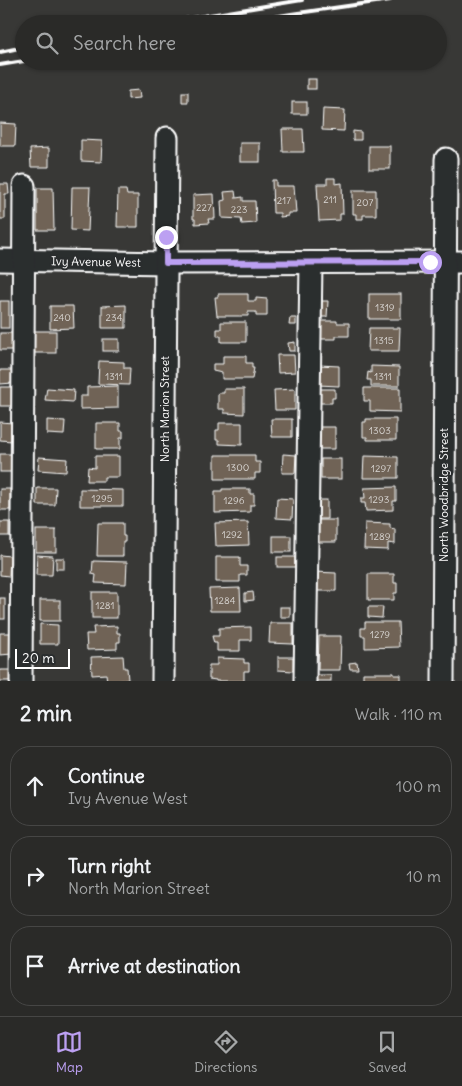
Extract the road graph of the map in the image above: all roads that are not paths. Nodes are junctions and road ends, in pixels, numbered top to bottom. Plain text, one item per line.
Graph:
1 (167, 138) dead end
2 (446, 160) dead end
3 (24, 186) dead end
4 (0, 260) edge
5 (24, 260) junction
6 (454, 262) edge
7 (166, 263) junction
8 (311, 263) junction
9 (21, 681) edge
10 (163, 681) edge
11 (305, 681) edge
12 (443, 681) edge

1 - 7 street, North Marion Street
2 - 6 street, North Woodbridge Street
3 - 5 street
4 - 5 street, Ivy Avenue West
5 - 7 street, Ivy Avenue West
5 - 9 street
6 - 8 street, Ivy Avenue West
6 - 12 street, North Woodbridge Street
7 - 8 street, Ivy Avenue West
7 - 10 street, North Marion Street
8 - 11 street

